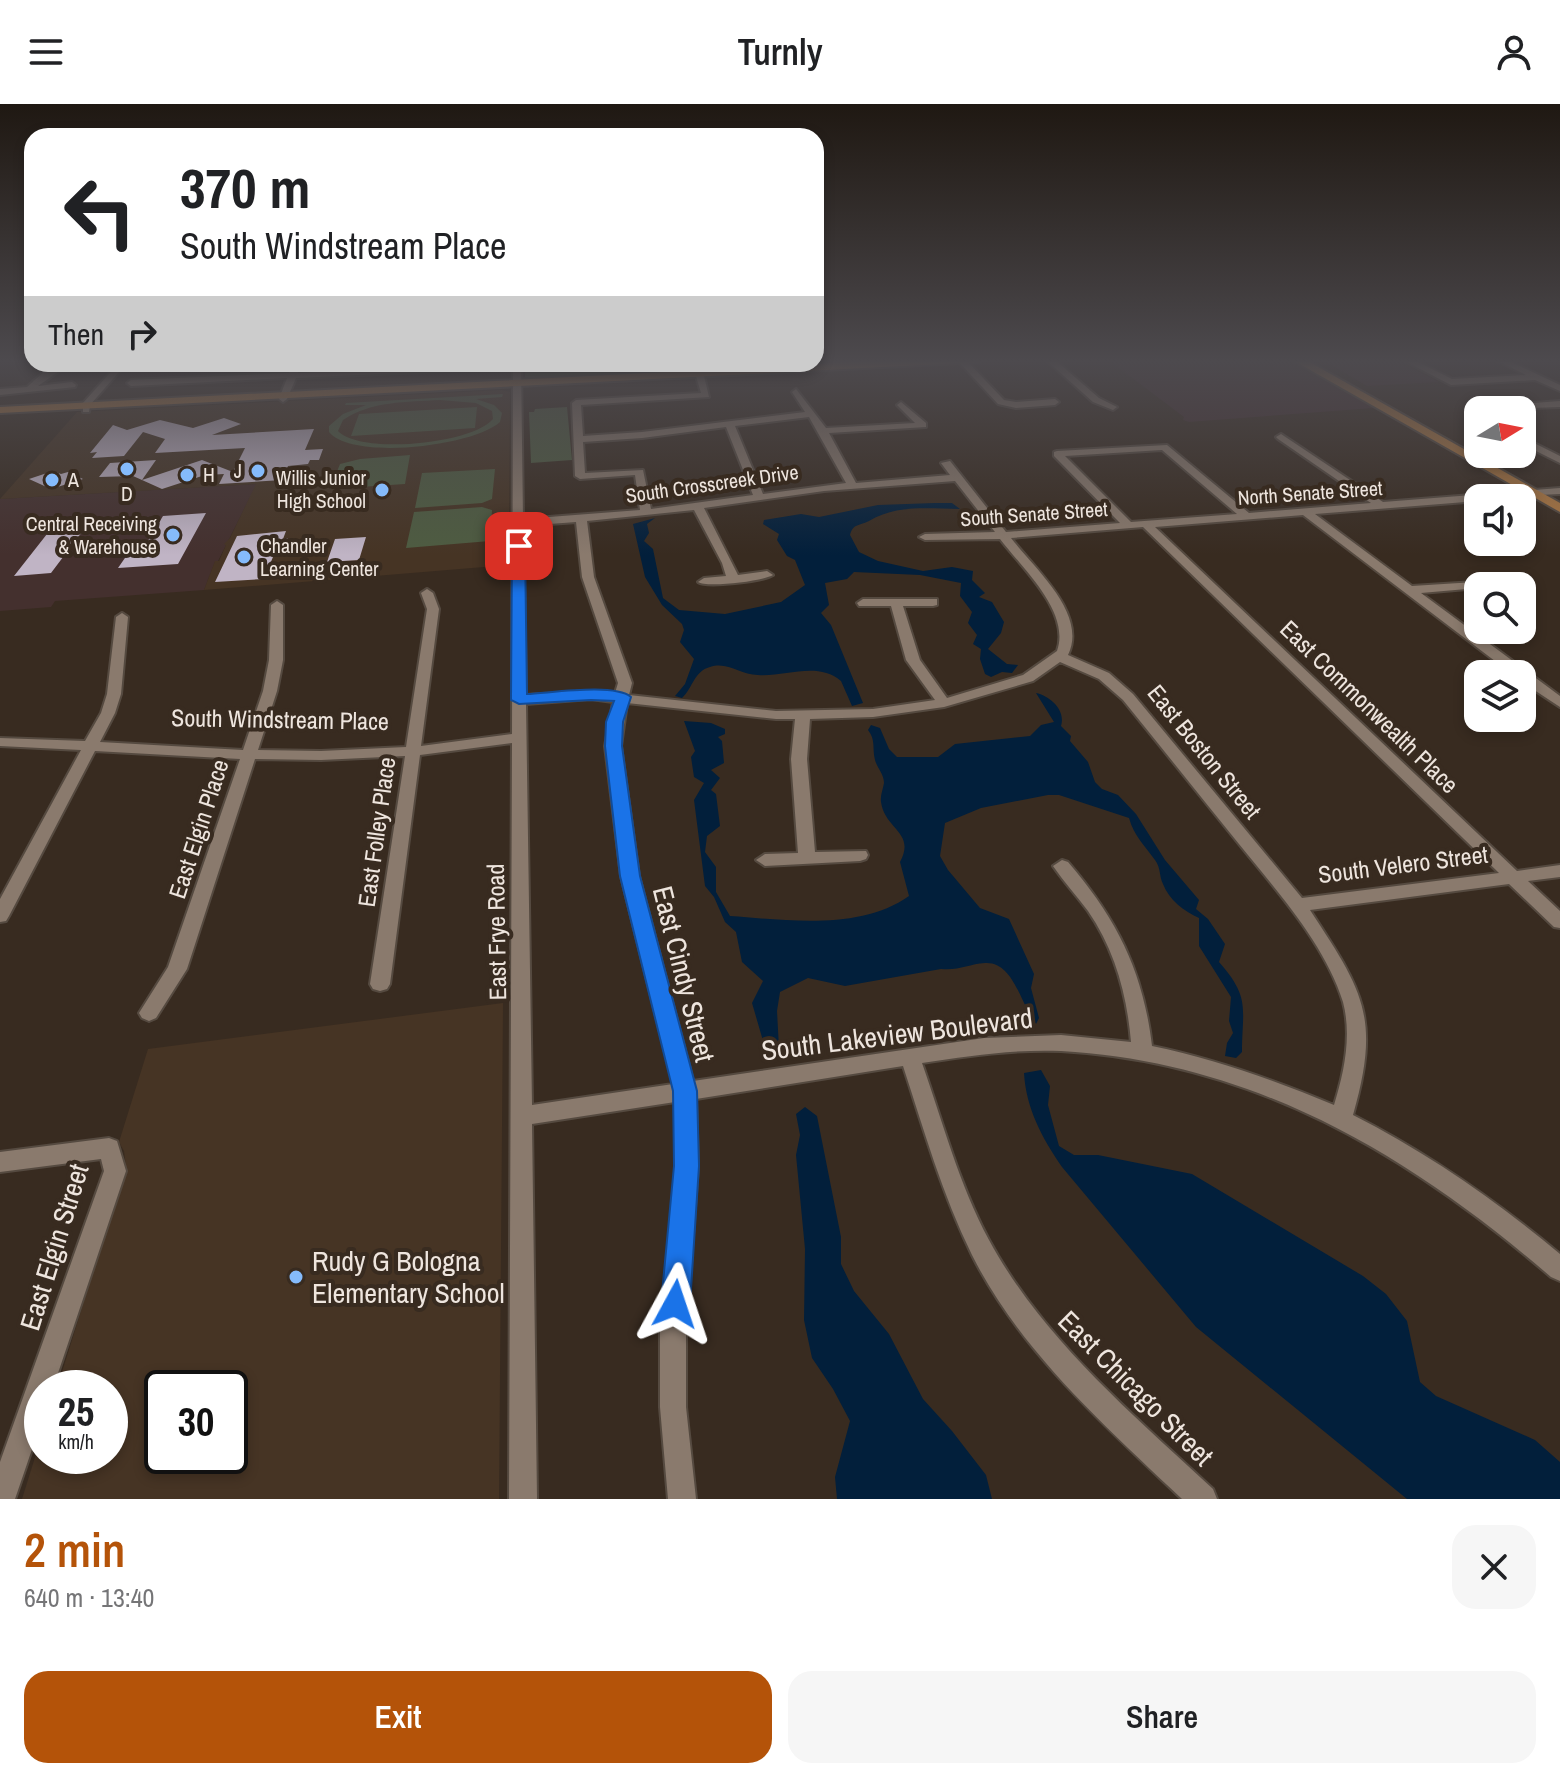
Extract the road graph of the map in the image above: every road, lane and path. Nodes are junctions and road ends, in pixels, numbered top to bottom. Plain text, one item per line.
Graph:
1 (518, 424) edge
2 (577, 424) edge
3 (728, 424) edge
4 (729, 424) edge
5 (818, 424) edge
6 (922, 424) edge
7 (1417, 424) edge
8 (1421, 424) edge
9 (823, 431) junction
10 (1281, 437) dead end
11 (578, 439) junction
12 (1464, 445) edge
13 (1536, 447) edge
14 (1560, 460) edge
15 (946, 463) dead end
16 (1509, 468) edge
17 (957, 478) junction
18 (1519, 484) edge
19 (852, 485) junction
20 (1536, 493) edge
21 (1557, 493) edge
22 (1536, 494) edge
23 (759, 497) junction
24 (1464, 499) edge
25 (697, 506) junction
26 (1382, 506) junction
27 (1560, 508) edge
28 (1306, 512) junction
29 (646, 513) junction
30 (1246, 516) junction
31 (581, 518) junction
32 (519, 523) junction
33 (1146, 524) junction
34 (1128, 525) junction
35 (1001, 535) junction
36 (925, 537) dead end
37 (767, 575) dead end
38 (733, 579) junction
39 (704, 582) dead end
40 (1464, 586) edge
41 (1409, 590) junction
42 (427, 593) dead end
43 (933, 602) dead end
44 (863, 603) dead end
45 (896, 603) junction
46 (277, 605) dead end
47 (122, 617) dead end
48 (1061, 655) junction
49 (1503, 660) edge
50 (1536, 684) edge
51 (623, 697) junction
52 (1557, 698) edge
53 (519, 700) junction
54 (944, 703) junction
55 (803, 715) junction
56 (0, 735) edge
57 (519, 737) junction
58 (0, 742) edge
59 (93, 743) junction
60 (413, 748) junction
61 (250, 750) junction
62 (860, 855) dead end
63 (807, 858) junction
64 (765, 860) dead end
65 (1062, 866) dead end
66 (1560, 871) edge
67 (1515, 877) junction
68 (1298, 905) junction
69 (0, 916) edge
70 (1560, 922) edge
71 (380, 984) dead end
72 (149, 1013) dead end
73 (1142, 1052) junction
74 (910, 1057) junction
75 (685, 1091) junction
76 (521, 1116) junction
77 (1341, 1118) junction
78 (0, 1162) edge
79 (1560, 1269) edge
80 (1, 1499) edge
81 (523, 1499) edge
82 (682, 1499) edge
83 (1203, 1499) edge

1 - 32 street, East Frye Road
2 - 11 street
3 - 11 street
4 - 23 street
5 - 9 street
6 - 9 street
7 - 18 main road
8 - 12 main road
9 - 19 street
10 - 26 street
11 - 29 street
13 - 14 street
15 - 17 street
16 - 21 main road
17 - 19 street, South Crosscreek Drive
17 - 35 street
19 - 23 street, South Crosscreek Drive
20 - 21 street, North Senate Street
22 - 27 main road
23 - 25 street, South Crosscreek Drive
24 - 26 street, North Senate Street
25 - 29 street, South Crosscreek Drive
25 - 38 street
26 - 28 street, North Senate Street
28 - 30 street, North Senate Street
28 - 41 street
29 - 31 street, South Crosscreek Drive
30 - 33 street, North Senate Street
30 - 34 street
31 - 32 street, South Crosscreek Drive
31 - 51 street, East Cindy Street
32 - 53 street, East Frye Road
33 - 34 street, South Senate Street
33 - 67 street, East Commonwealth Place
34 - 35 street, South Senate Street
35 - 36 street, South Senate Street
35 - 48 street
37 - 38 street
38 - 39 street
40 - 41 street
41 - 49 street
42 - 60 street, East Folley Place
43 - 45 street
44 - 45 street
45 - 54 street
46 - 61 street, East Elgin Place
47 - 59 street
48 - 54 street
48 - 68 street, East Boston Street
50 - 52 street
51 - 53 street
51 - 55 street
51 - 75 street, East Cindy Street
53 - 57 street, East Frye Road
54 - 55 street
55 - 63 street
56 - 59 street, South Windstream Place
57 - 60 street, South Windstream Place
57 - 76 street, East Frye Road
58 - 59 street, South Windstream Place
59 - 61 street, South Windstream Place
59 - 69 street
60 - 61 street, South Windstream Place
60 - 71 street, East Folley Place
61 - 72 street, East Elgin Place
62 - 63 street
63 - 64 street
65 - 73 street
66 - 67 street, South Velero Street
67 - 68 street, South Velero Street
67 - 70 street, East Commonwealth Place
68 - 77 street, East Boston Street
73 - 74 street, South Lakeview Boulevard
73 - 77 street, South Lakeview Boulevard
74 - 75 street, South Lakeview Boulevard
74 - 83 street, East Chicago Street
75 - 76 street, South Lakeview Boulevard
75 - 82 street, East Cindy Street
76 - 81 street, East Frye Road
77 - 79 street, South Lakeview Boulevard
78 - 80 street, East Elgin Street

